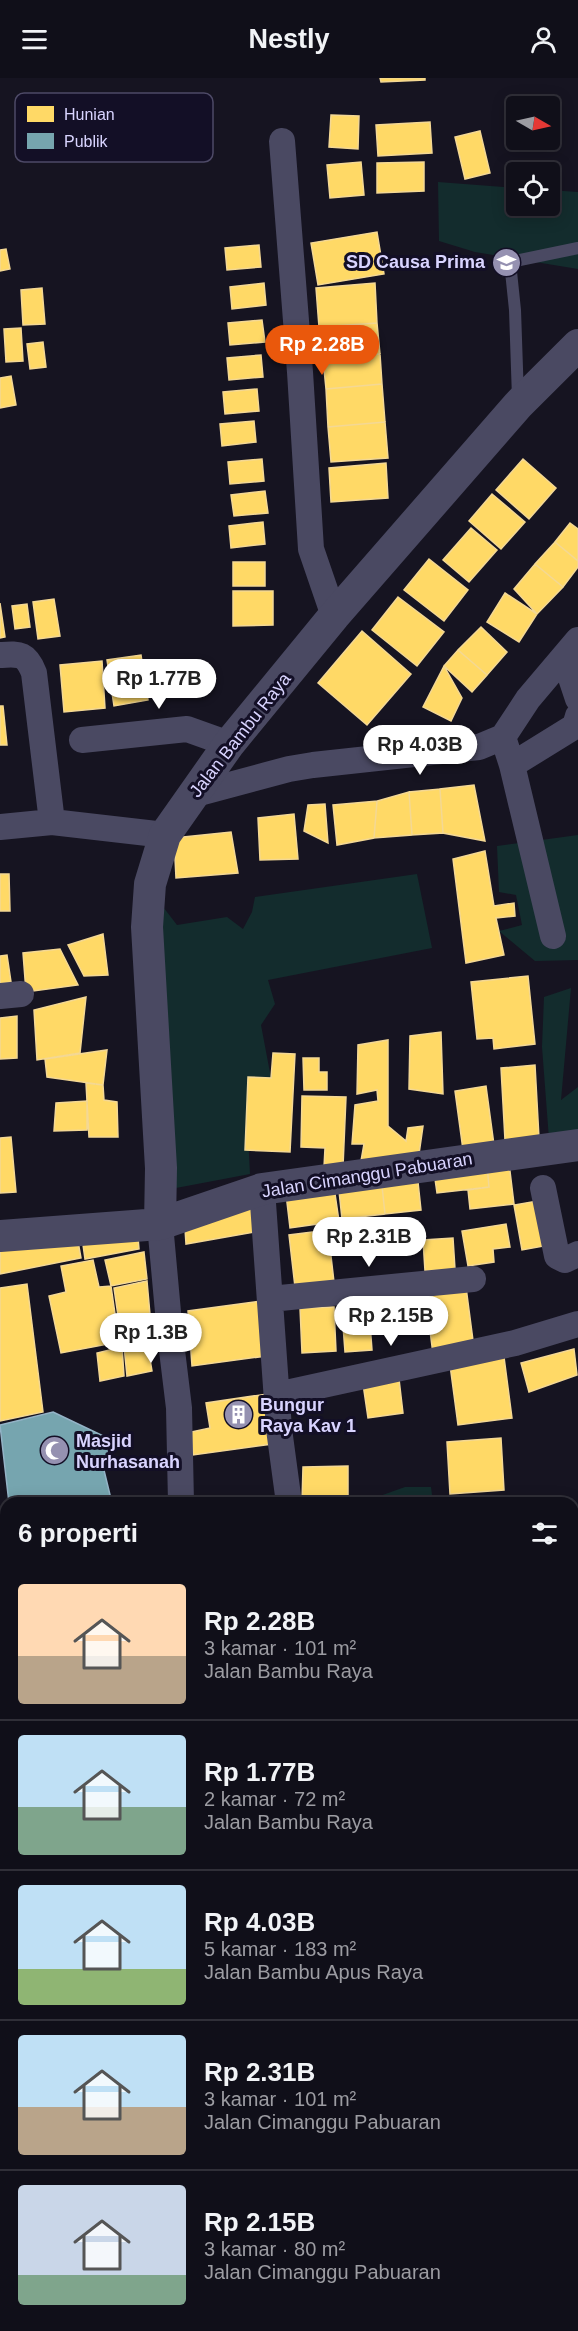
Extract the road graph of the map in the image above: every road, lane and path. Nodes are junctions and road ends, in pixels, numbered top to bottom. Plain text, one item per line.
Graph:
1 (282, 141) dead end
2 (578, 248) edge
3 (578, 345) edge
4 (518, 405) junction
5 (334, 616) junction
6 (571, 649) edge
7 (0, 655) edge
8 (578, 699) edge
9 (578, 716) edge
10 (503, 737) junction
11 (82, 740) dead end
12 (229, 744) junction
13 (512, 765) junction
14 (192, 795) junction
15 (52, 822) junction
16 (0, 827) edge
17 (165, 836) junction
18 (553, 936) dead end
19 (578, 1145) edge
20 (543, 1188) dead end
21 (262, 1189) junction
22 (160, 1224) junction
23 (0, 1236) edge
24 (578, 1254) edge
25 (473, 1279) dead end
26 (270, 1299) junction
27 (578, 1324) edge
28 (277, 1395) junction
29 (177, 1497) edge
30 (288, 1497) edge

1 - 5 street
2 - 4 lane
3 - 4 street, Jalan Bambu Raya
4 - 5 street, Jalan Bambu Raya
5 - 12 street, Jalan Bambu Raya
6 - 8 street
6 - 10 street
7 - 15 street
9 - 13 street
10 - 13 street
10 - 14 street
11 - 12 street
12 - 14 street, Jalan Bambu Raya
13 - 18 street
14 - 17 street, Jalan Bambu Raya
15 - 16 street
15 - 17 street
17 - 22 street, Jalan Bambu Raya
19 - 21 street, Jalan Cimanggu Pabuaran
20 - 24 street
21 - 22 street, Jalan Cimanggu Pabuaran
21 - 26 street
22 - 23 street, Jalan Cimanggu Pabuaran
22 - 29 street
25 - 26 street
26 - 28 street
27 - 28 street
28 - 30 street

